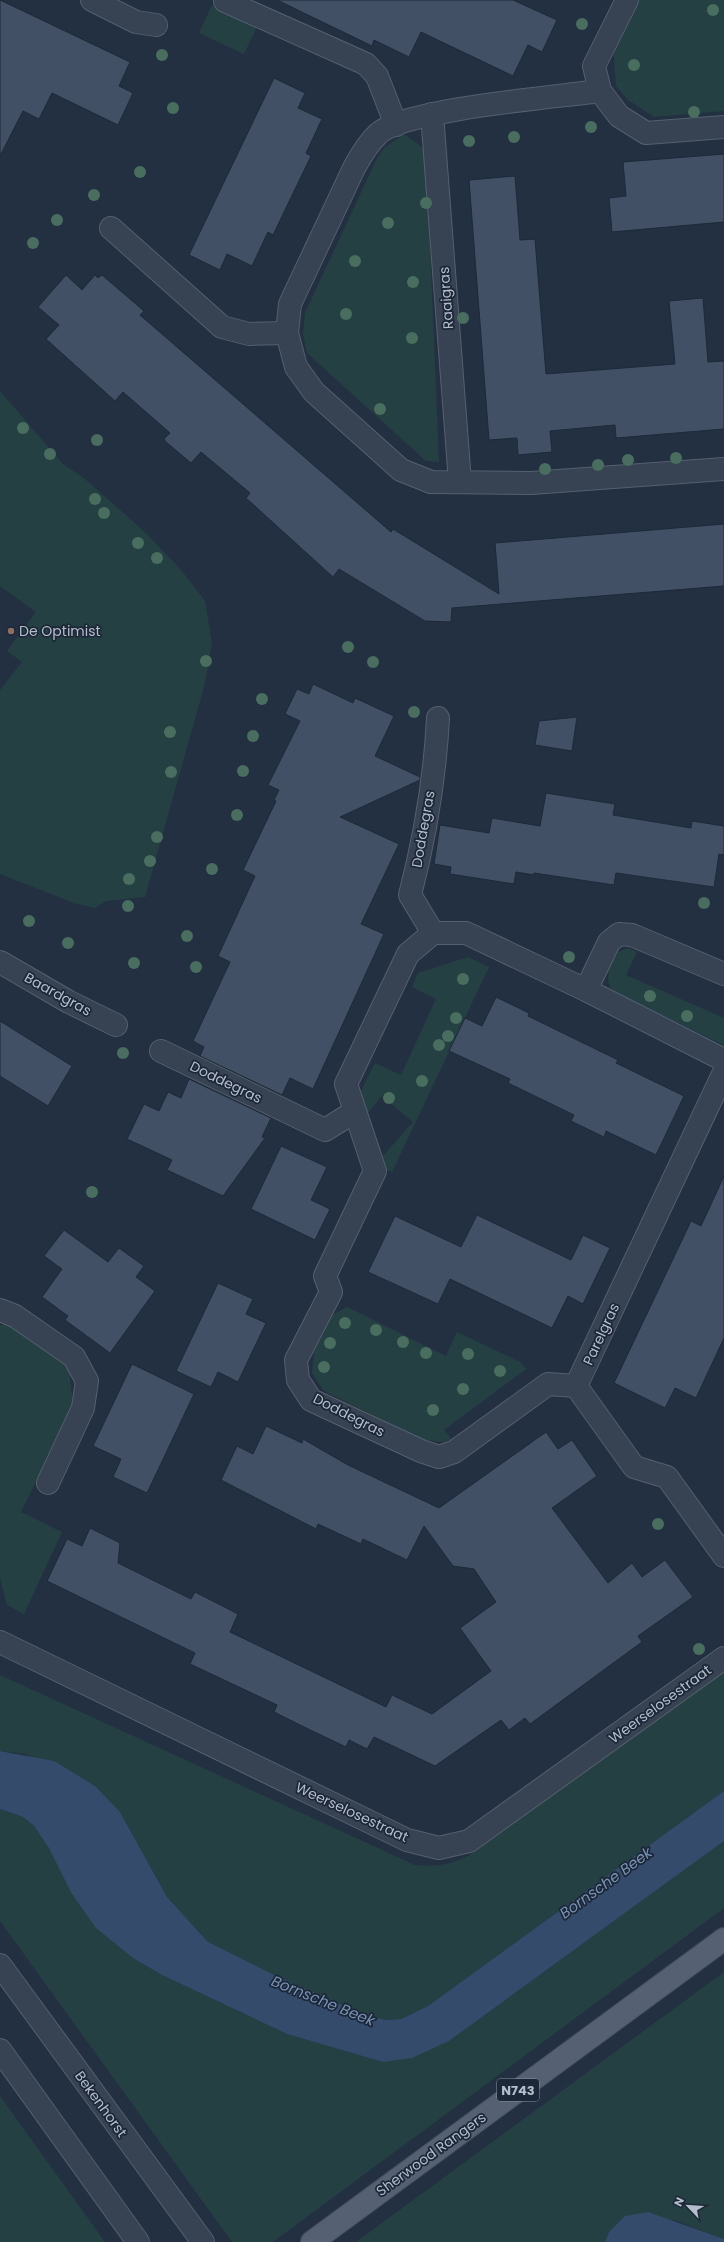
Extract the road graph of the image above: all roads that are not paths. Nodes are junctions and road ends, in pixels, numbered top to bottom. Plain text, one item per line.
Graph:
1 (92, 0) edge
2 (627, 0) edge
3 (225, 1) edge
4 (156, 25) dead end
5 (600, 91) junction
6 (432, 114) junction
7 (396, 124) junction
8 (724, 127) edge
9 (111, 228) dead end
10 (287, 334) junction
11 (724, 469) edge
12 (460, 482) junction
13 (438, 718) dead end
14 (433, 933) junction
15 (0, 962) edge
16 (724, 974) edge
17 (586, 990) junction
18 (116, 1025) dead end
19 (161, 1051) dead end
20 (724, 1060) edge
21 (724, 1072) edge
22 (354, 1112) junction
23 (0, 1310) edge
24 (576, 1386) junction
25 (48, 1483) dead end
26 (724, 1556) edge
27 (0, 1642) edge
28 (724, 1658) edge
29 (724, 1939) edge
30 (0, 1965) edge
31 (0, 2050) edge
32 (138, 2242) edge
33 (203, 2242) edge
34 (312, 2242) edge

1 - 4 street
2 - 5 street
3 - 7 street
5 - 6 street
5 - 8 street
6 - 7 street
6 - 12 street, Raaigras
7 - 10 street
9 - 10 street
10 - 12 street
11 - 12 street
13 - 14 street, Doddegras
14 - 17 street
14 - 22 street, Doddegras
15 - 18 street, Baardgras
16 - 17 street
17 - 20 street
19 - 22 street, Doddegras
21 - 24 street, Parelgras
22 - 24 street, Doddegras
23 - 25 street
24 - 26 street
27 - 28 street, Weerselosestraat
29 - 34 main road, Sherwood Rangers / N743
30 - 33 street, Bekenhorst
31 - 32 street

